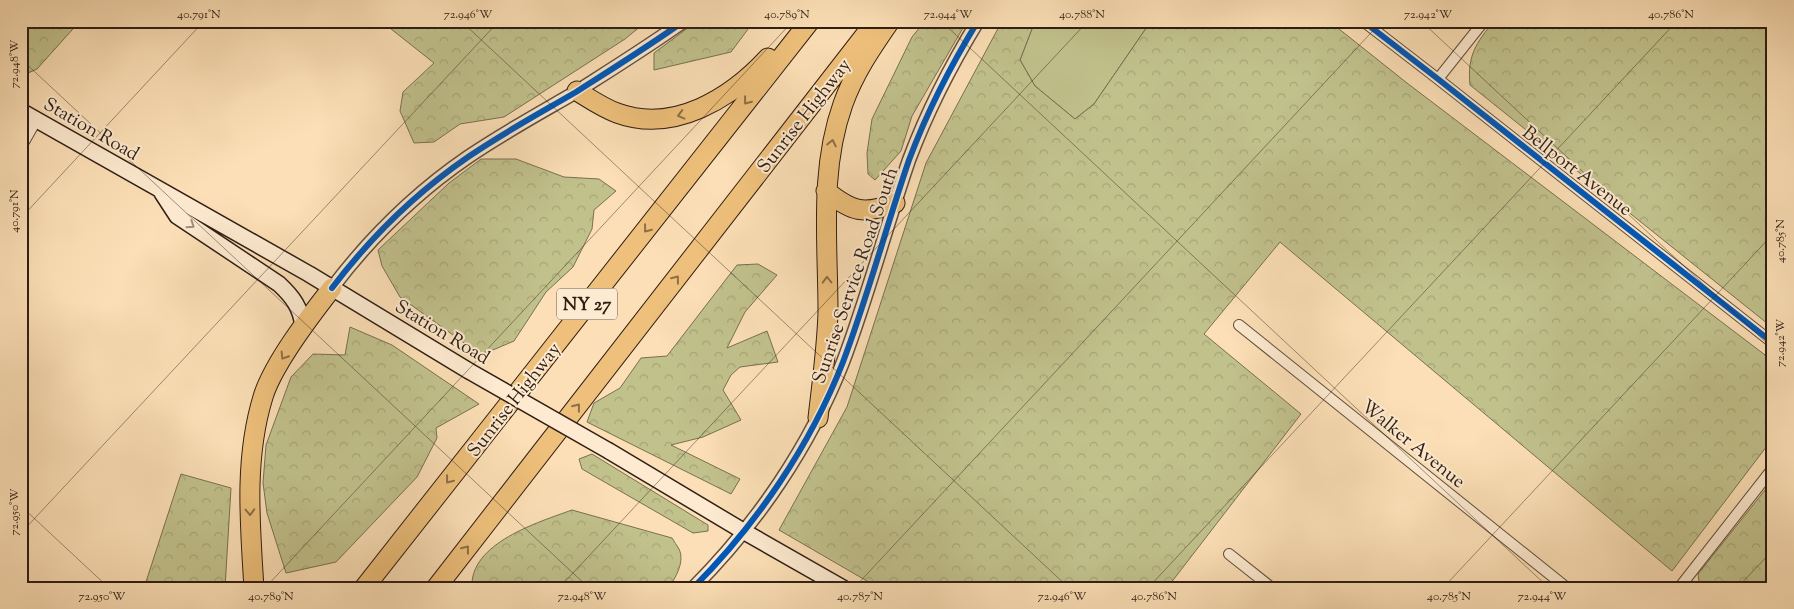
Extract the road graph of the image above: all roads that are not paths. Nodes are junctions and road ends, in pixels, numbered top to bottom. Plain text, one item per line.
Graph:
1 (684, 21) edge
2 (800, 21) edge
3 (810, 21) edge
4 (876, 21) edge
5 (890, 21) edge
6 (978, 21) edge
7 (1363, 21) edge
8 (1484, 21) edge
9 (1438, 78) junction
10 (577, 90) junction
11 (21, 111) edge
12 (37, 119) junction
13 (21, 147) edge
14 (160, 190) junction
15 (826, 192) junction
16 (895, 203) junction
17 (332, 288) junction
18 (1239, 325) dead end
19 (303, 327) junction
20 (1773, 343) edge
21 (818, 418) junction
22 (1773, 468) edge
23 (743, 531) junction
24 (1229, 554) dead end
25 (254, 588) edge
26 (364, 588) edge
27 (436, 588) edge
28 (693, 588) edge
29 (843, 588) edge
30 (1272, 588) edge
31 (1567, 588) edge
32 (1679, 588) edge

1 - 10 street
2 -> 10 highway
3 -> 26 highway, Sunrise Highway / NY 27
27 -> 4 highway, Sunrise Highway / NY 27
15 -> 5 highway
6 - 16 street, Sunrise Service Road South
7 - 9 street, Bellport Avenue
8 - 9 street
9 - 20 street, Bellport Avenue
10 - 17 street
11 - 12 main road, Station Road
12 - 13 street
12 - 14 main road, Station Road
14 - 17 main road, Station Road
14 -> 19 main road
15 - 16 highway
21 -> 15 highway
16 - 21 street, Sunrise Service Road South
17 - 19 highway
17 - 23 main road, Station Road, bridge
18 - 31 street, Walker Avenue
19 -> 25 highway
21 - 23 street, Sunrise Service Road South
22 - 32 street
23 - 28 street, Sunrise Service Road South
23 - 29 main road, Station Road
24 - 30 street

